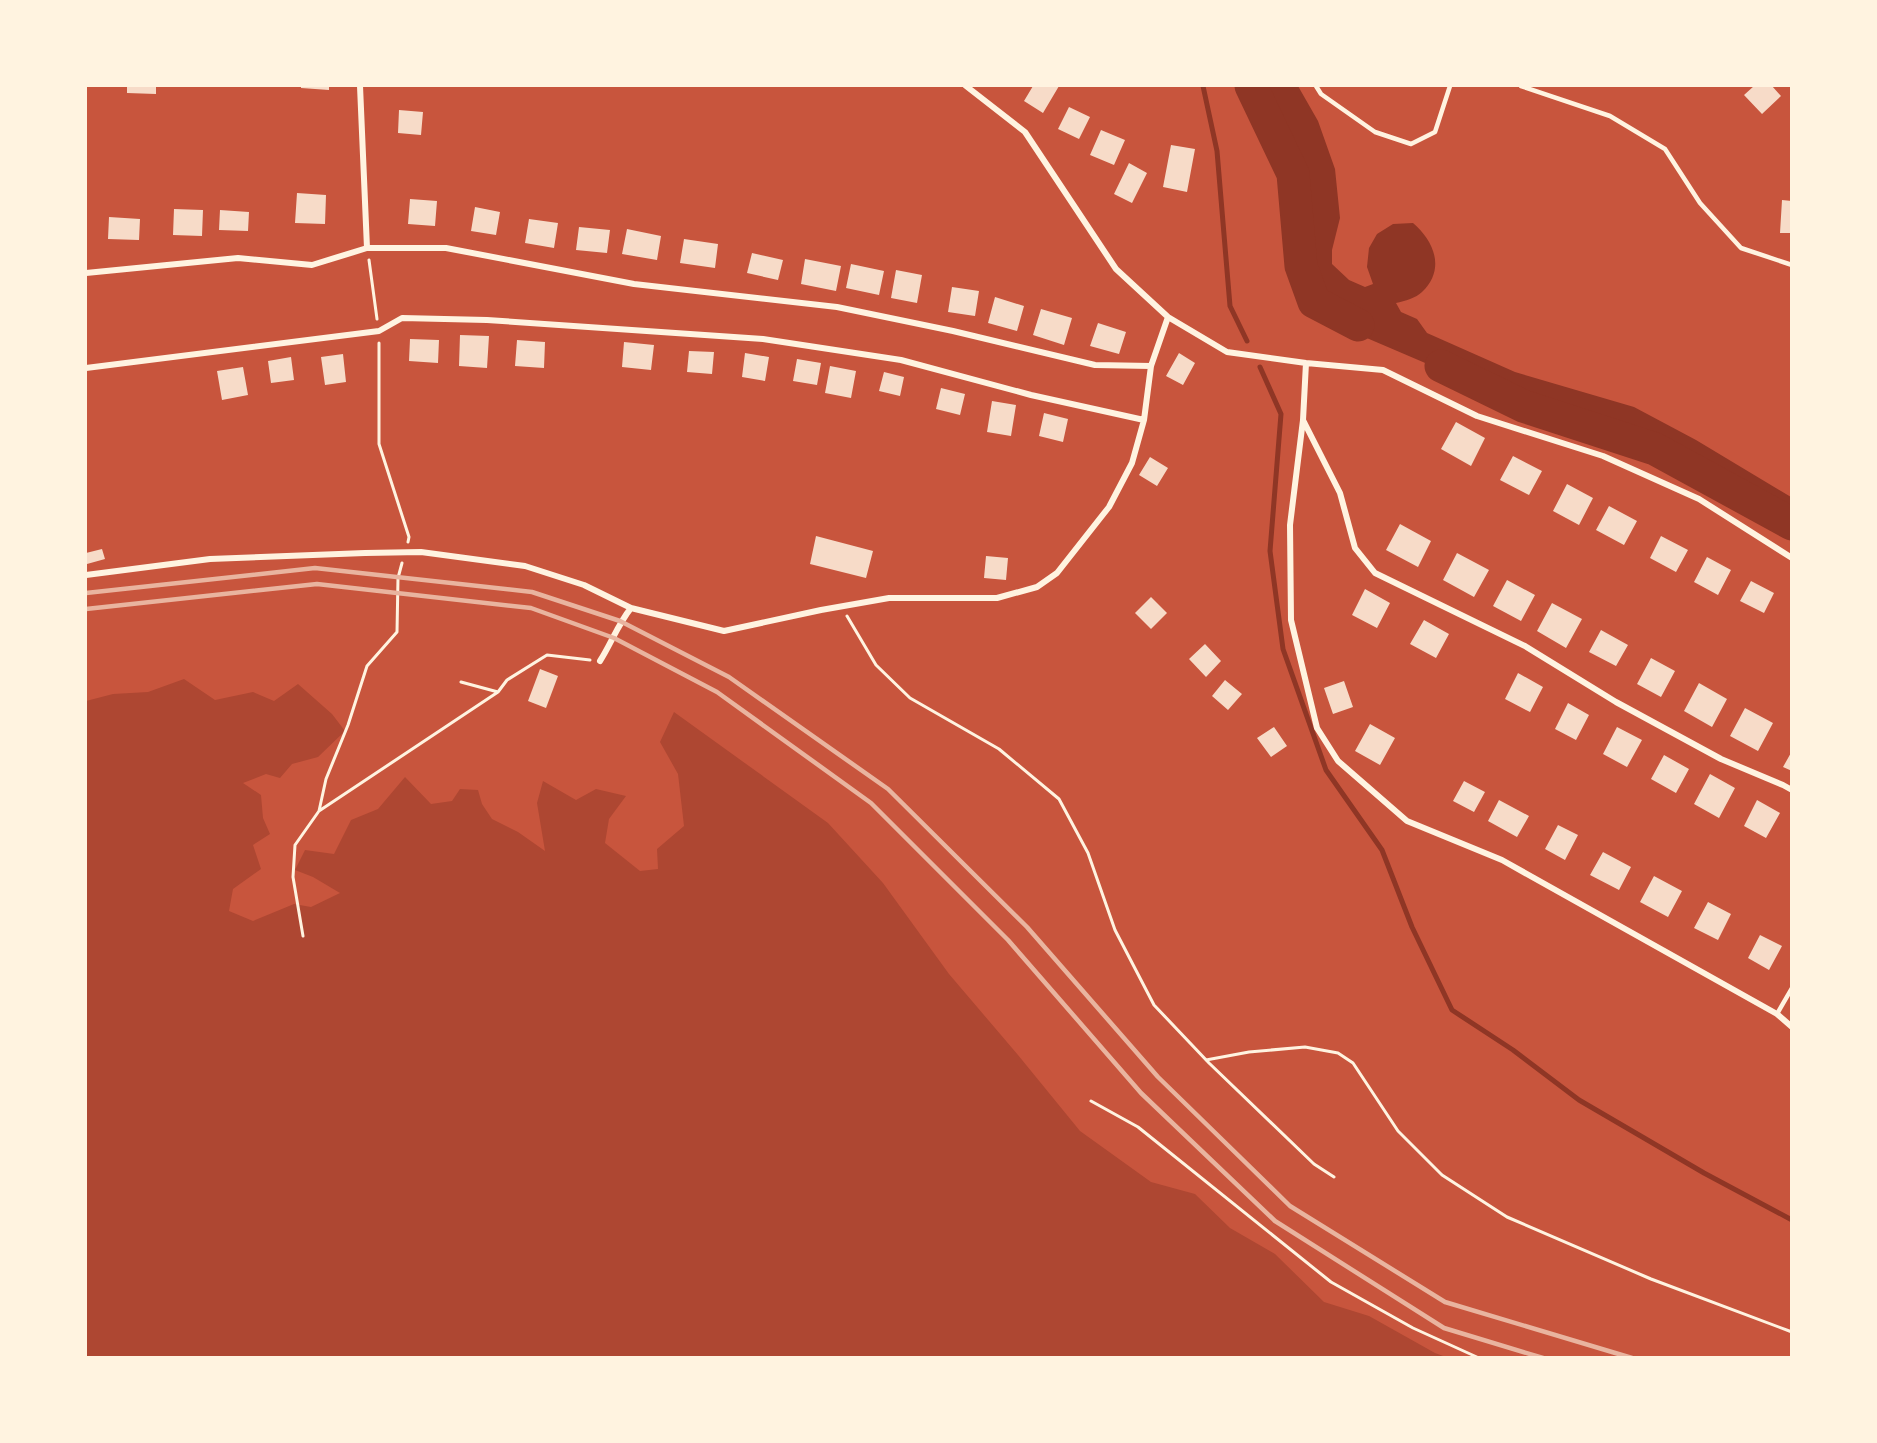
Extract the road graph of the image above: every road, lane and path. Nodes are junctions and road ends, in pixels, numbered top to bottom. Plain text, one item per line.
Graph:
1 (360, 86) edge
2 (966, 86) edge
3 (1316, 86) edge
4 (1450, 86) edge
5 (1521, 86) edge
6 (367, 248) junction
7 (1791, 265) edge
8 (86, 273) edge
9 (1168, 317) junction
10 (379, 331) junction
11 (1306, 363) junction
12 (1151, 366) junction
13 (86, 368) edge
14 (1144, 420) junction
15 (1303, 420) junction
16 (405, 552) junction
17 (1791, 558) edge
18 (86, 575) edge
19 (842, 607) junction
20 (631, 608) junction
21 (600, 661) joint
22 (461, 682) dead end
23 (498, 692) junction
24 (1791, 790) edge
25 (319, 811) junction
26 (303, 936) dead end
27 (1791, 987) edge
28 (1777, 1014) junction
29 (1791, 1027) edge
30 (1206, 1060) junction
31 (1091, 1101) dead end
32 (1334, 1177) dead end
33 (1791, 1332) edge
34 (1479, 1358) edge

1 - 6 street
2 - 9 street
3 - 4 lane
5 - 7 lane
6 - 8 street
6 - 10 path
6 - 12 street
9 - 11 street
9 - 12 street
10 - 13 street
10 - 14 street
10 - 16 path
11 - 15 street
11 - 17 street
12 - 14 street
14 - 19 street
15 - 24 street
15 - 28 street
16 - 18 street
16 - 20 street
16 - 25 path
19 - 20 street
19 - 30 path
20 - 21 street
21 - 23 path
22 - 23 path
23 - 25 path
25 - 26 path
27 - 28 lane
28 - 29 street
30 - 32 path
30 - 33 path
31 - 34 path

